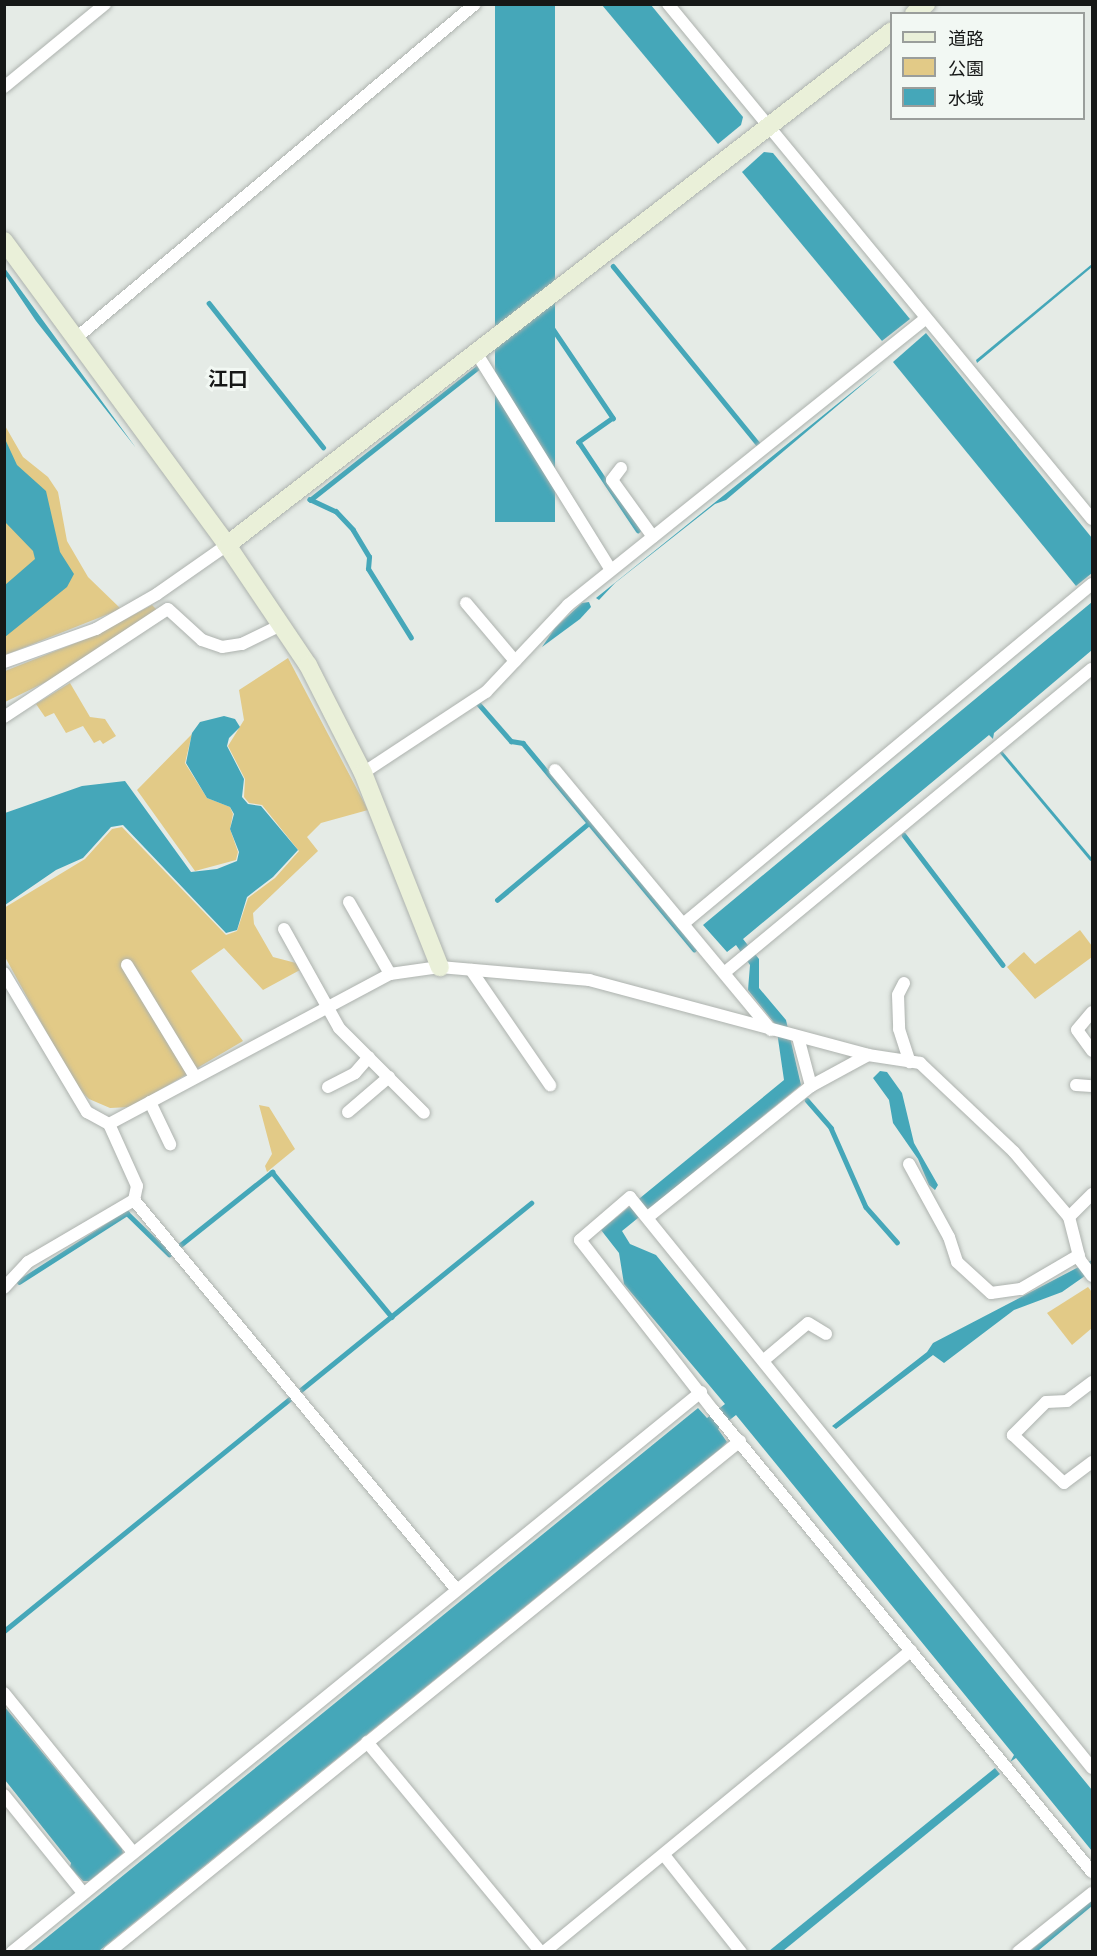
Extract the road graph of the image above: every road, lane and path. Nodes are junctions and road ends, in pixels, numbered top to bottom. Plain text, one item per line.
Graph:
1 (105, 4) edge
2 (475, 4) edge
3 (668, 4) edge
4 (890, 32) edge
5 (4, 87) edge
6 (768, 127) junction
7 (4, 241) edge
8 (923, 321) junction
9 (76, 338) junction
10 (477, 354) junction
11 (621, 468) dead end
12 (1092, 519) edge
13 (653, 537) junction
14 (227, 545) junction
15 (611, 570) junction
16 (1092, 584) edge
17 (466, 603) dead end
18 (281, 625) junction
19 (515, 661) junction
20 (4, 662) edge
21 (1092, 669) edge
22 (4, 717) edge
23 (555, 770) dead end
24 (363, 773) junction
25 (349, 902) dead end
26 (683, 924) junction
27 (284, 929) dead end
28 (127, 965) dead end
29 (440, 967) junction
30 (471, 970) junction
31 (4, 973) edge
32 (724, 973) junction
33 (390, 974) junction
34 (904, 983) dead end
35 (327, 1007) junction
36 (1092, 1012) edge
37 (771, 1030) junction
38 (798, 1037) junction
39 (1092, 1051) edge
40 (868, 1055) junction
41 (369, 1058) junction
42 (910, 1062) junction
43 (195, 1077) junction
44 (389, 1077) junction
45 (550, 1085) dead end
46 (811, 1086) junction
47 (1076, 1086) dead end
48 (1092, 1086) edge
49 (328, 1087) dead end
50 (150, 1102) junction
51 (348, 1112) dead end
52 (424, 1113) dead end
53 (109, 1124) junction
54 (170, 1144) dead end
55 (909, 1164) dead end
56 (1092, 1194) edge
57 (134, 1200) junction
58 (648, 1217) junction
59 (1069, 1217) junction
60 (1079, 1255) junction
61 (1092, 1276) edge
62 (4, 1288) edge
63 (826, 1334) dead end
64 (764, 1360) junction
65 (1092, 1382) edge
66 (701, 1392) junction
67 (740, 1441) junction
68 (1092, 1462) edge
69 (457, 1590) junction
70 (912, 1652) junction
71 (4, 1693) edge
72 (368, 1742) junction
73 (1092, 1768) edge
74 (4, 1795) edge
75 (132, 1851) junction
76 (664, 1855) junction
77 (1092, 1872) edge
78 (83, 1893) junction
79 (1092, 1893) edge
80 (12, 1952) edge
81 (109, 1952) edge
82 (543, 1952) edge
83 (741, 1952) edge
84 (1018, 1952) edge

1 - 5 street
2 - 9 street
3 - 6 street
4 - 6 street
6 - 8 street
6 - 10 street
7 - 9 street
8 - 12 street
8 - 13 street
9 - 14 street
10 - 14 street
10 - 15 street
11 - 13 street
13 - 15 street
14 - 18 street
14 - 20 street
15 - 19 street
16 - 26 street
17 - 19 street
18 - 22 street
18 - 24 street
19 - 24 street
21 - 32 street
23 - 26 street
24 - 29 street
25 - 33 street
26 - 32 street
27 - 35 street
28 - 43 street
29 - 30 street
29 - 33 street
30 - 37 street
30 - 45 street
31 - 53 street
32 - 37 street
33 - 35 street
34 - 42 street
35 - 41 street
35 - 43 street
36 - 39 street
37 - 38 street
38 - 40 street
38 - 46 street
40 - 42 street
40 - 46 street
41 - 44 street
41 - 49 street
42 - 59 street
43 - 50 street
44 - 51 street
44 - 52 street
46 - 58 street
47 - 48 street
50 - 53 street
50 - 54 street
53 - 57 street
55 - 60 street
56 - 59 street
57 - 62 street
57 - 69 street
58 - 64 street
58 - 66 street
59 - 60 street
60 - 61 street
63 - 64 street
64 - 73 street
65 - 68 street
66 - 67 street
66 - 69 street
67 - 70 street
67 - 72 street
69 - 75 street
70 - 76 street
70 - 77 street
71 - 75 street
72 - 81 street
72 - 82 street
74 - 78 street
75 - 78 street
76 - 82 street
76 - 83 street
78 - 80 street
79 - 84 street

